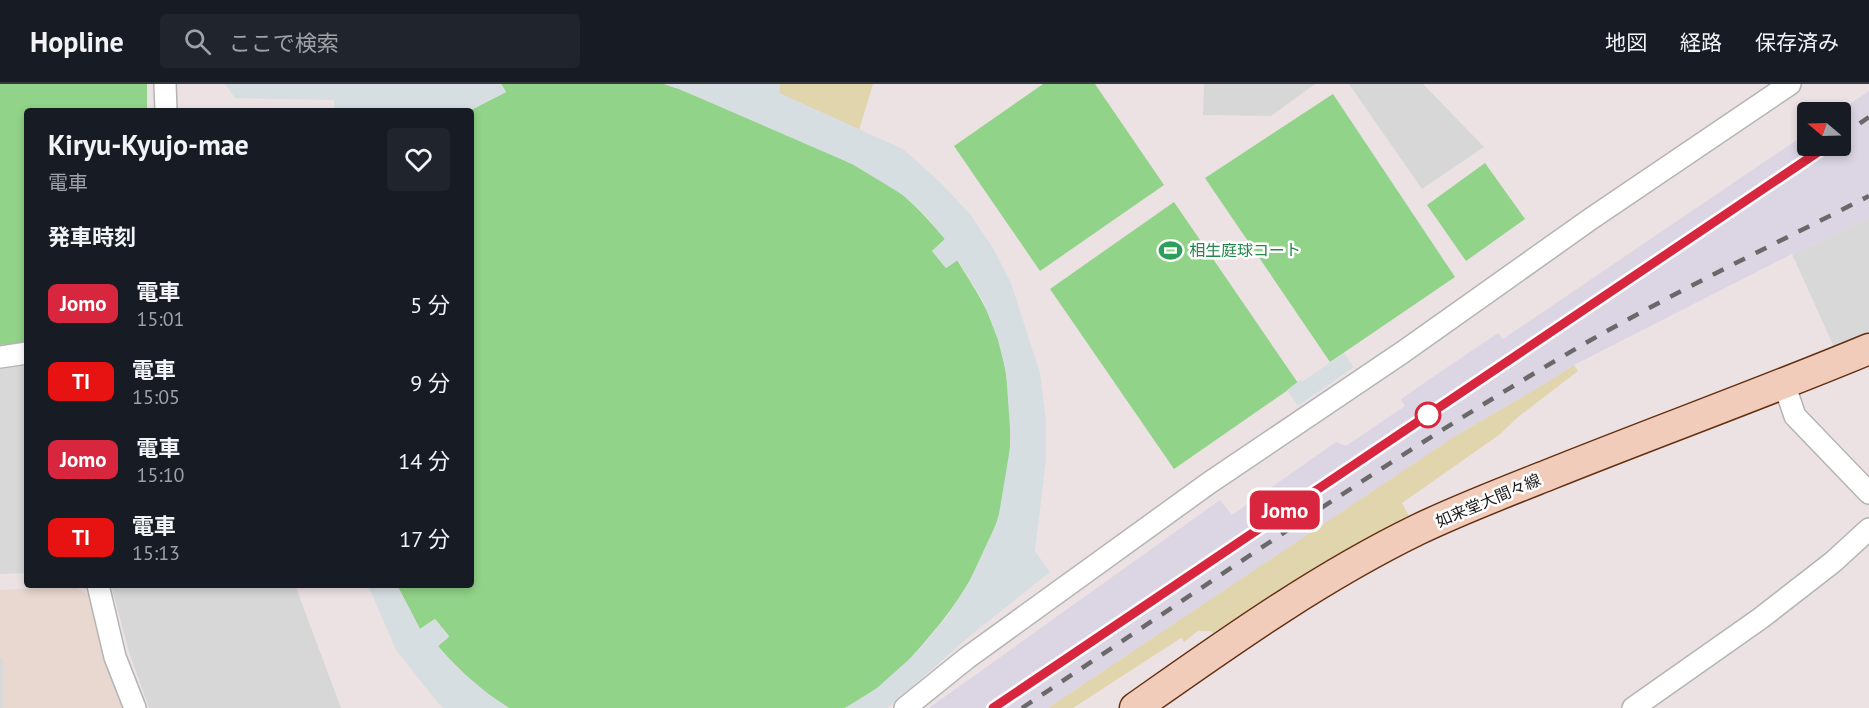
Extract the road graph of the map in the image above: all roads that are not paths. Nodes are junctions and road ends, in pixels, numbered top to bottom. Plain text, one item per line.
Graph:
1 (165, 84) edge
2 (1790, 84) edge
3 (166, 108) edge
4 (1869, 349) edge
5 (24, 353) edge
6 (0, 357) edge
7 (1784, 384) junction
8 (1869, 493) edge
9 (1869, 528) edge
10 (99, 588) edge
11 (135, 708) edge
12 (905, 708) edge
13 (1135, 708) edge
14 (1633, 708) edge

1 - 3 street
2 - 12 street
4 - 7 main road, 如来堂大間々線
5 - 6 street
7 - 8 street
7 - 13 main road, 如来堂大間々線
9 - 14 street
10 - 11 street

